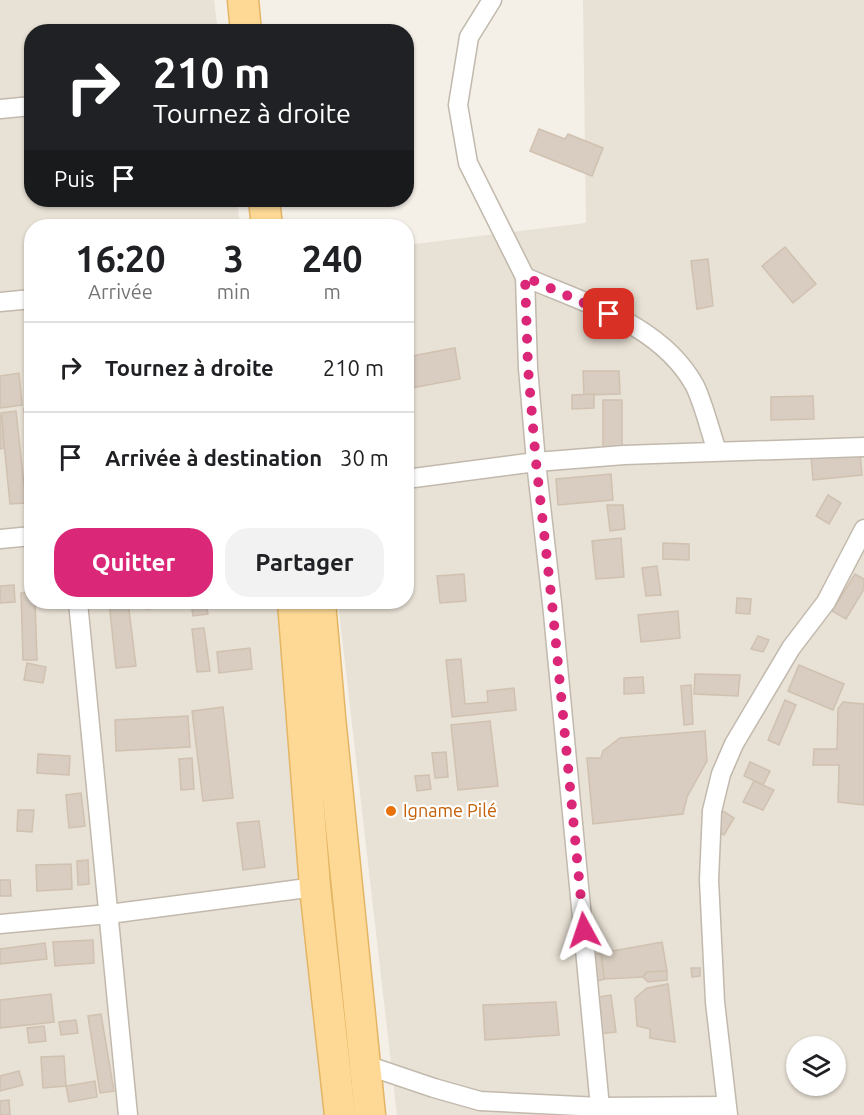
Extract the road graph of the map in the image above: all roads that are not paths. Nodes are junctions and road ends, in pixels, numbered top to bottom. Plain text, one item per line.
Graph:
1 (243, 0) edge
2 (492, 0) edge
3 (245, 24) edge
4 (24, 107) edge
5 (0, 109) edge
6 (525, 277) junction
7 (24, 300) edge
8 (0, 302) edge
9 (864, 447) edge
10 (717, 451) junction
11 (536, 462) junction
12 (414, 478) edge
13 (864, 529) edge
14 (24, 537) edge
15 (0, 539) edge
16 (79, 609) edge
17 (294, 609) edge
18 (321, 609) edge
19 (315, 887) junction
20 (109, 914) junction
21 (0, 924) edge
22 (366, 1065) junction
23 (600, 1107) junction
24 (727, 1110) edge
25 (128, 1115) edge
26 (340, 1115) edge
27 (370, 1115) edge

1 - 3 main road
2 - 6 street
4 - 5 street
6 - 10 street
6 - 11 street
7 - 8 street
9 - 10 street
10 - 11 street
11 - 12 street
11 - 23 street
13 - 24 street
14 - 15 street
16 - 20 street
17 - 19 main road
18 - 22 main road
19 - 20 street
19 - 26 main road
20 - 21 street
20 - 25 street
22 - 23 street
22 - 27 main road
23 - 24 street

